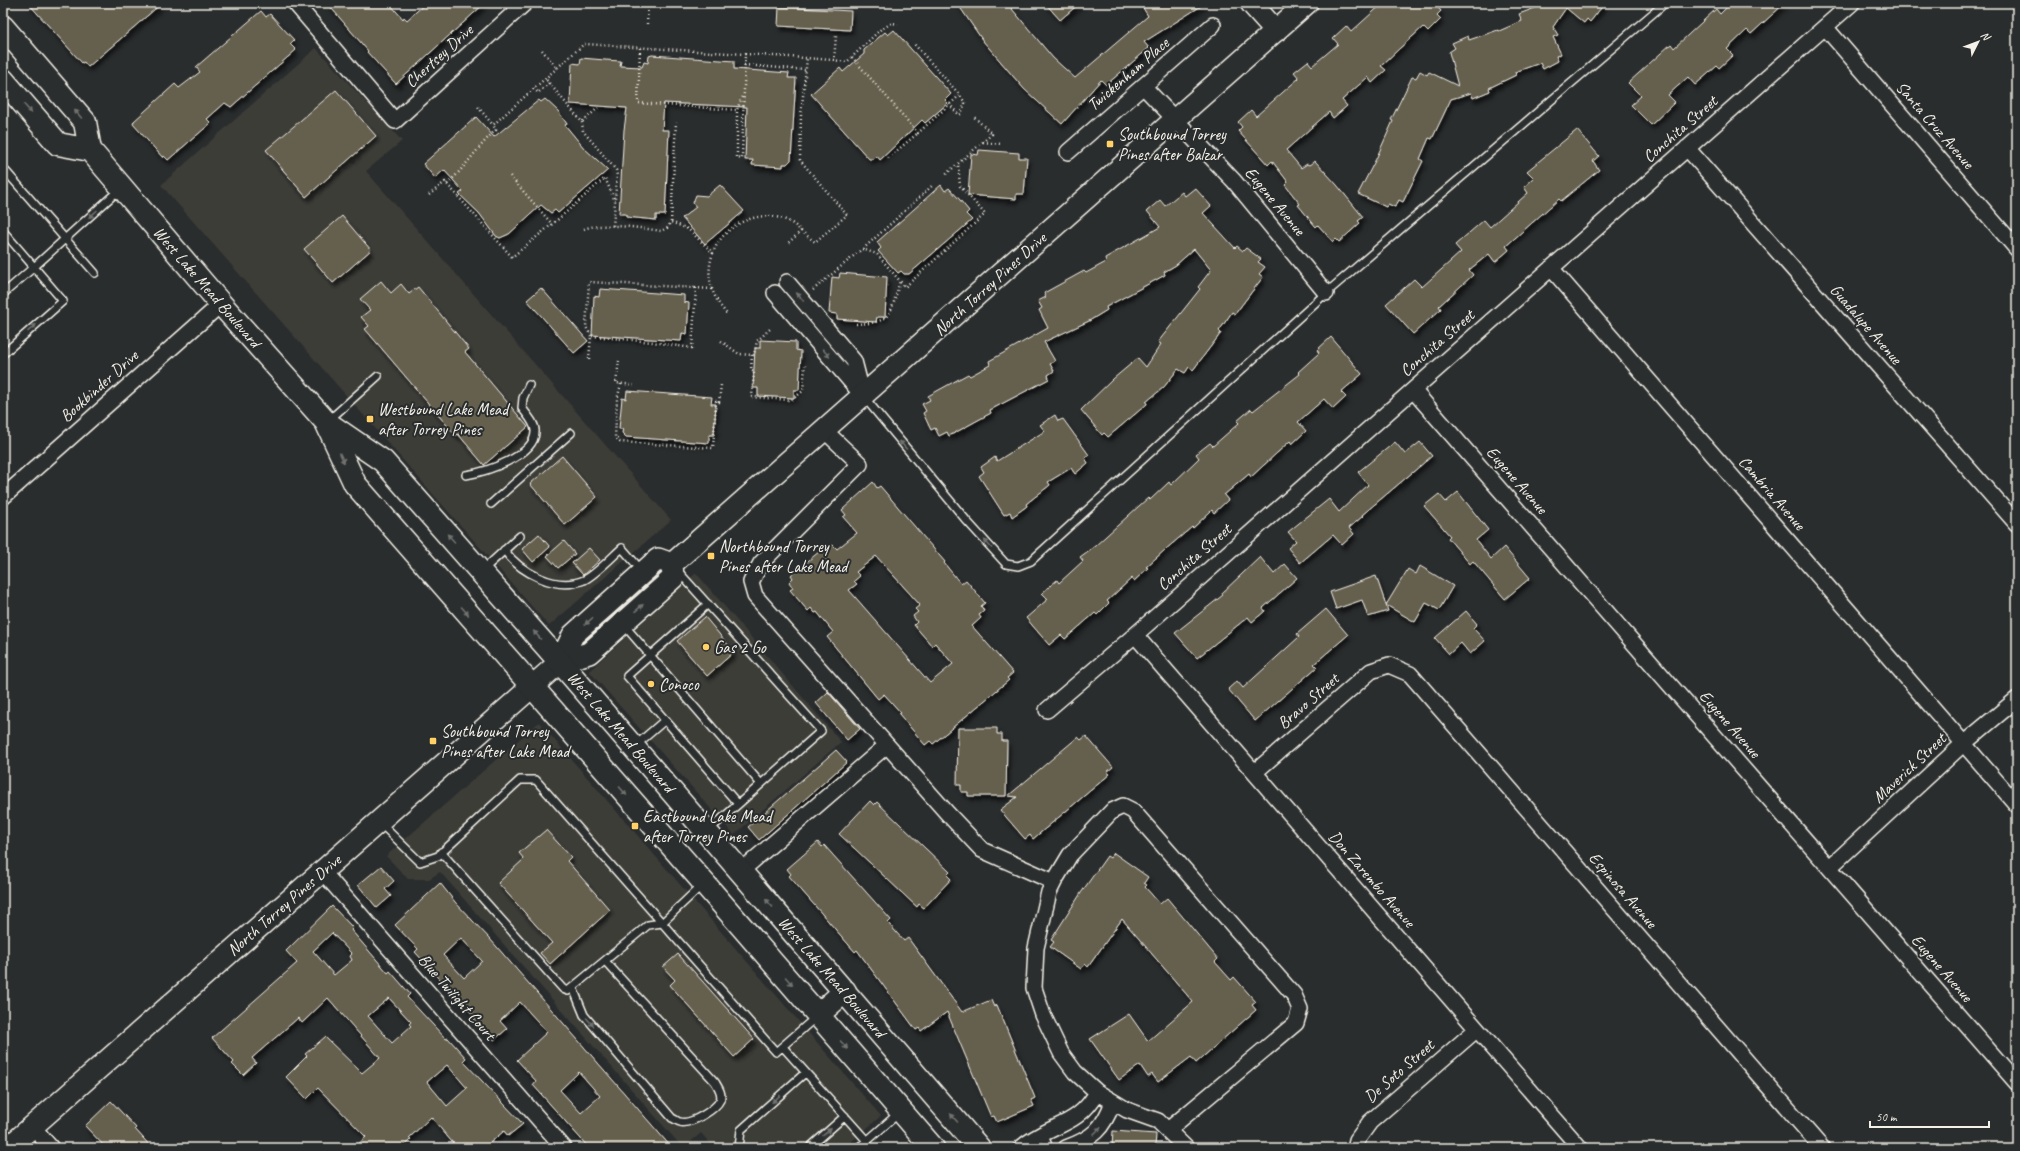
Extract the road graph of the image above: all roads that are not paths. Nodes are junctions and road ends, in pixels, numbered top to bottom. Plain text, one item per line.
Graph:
1 (295, 3) edge
2 (525, 3) edge
3 (1251, 3) edge
4 (1308, 3) edge
5 (1665, 3) edge
6 (1852, 3) edge
7 (1213, 25) dead end
8 (3, 27) edge
9 (1825, 27) junction
10 (1276, 31) junction
11 (3, 80) edge
12 (1143, 86) junction
13 (1175, 120) junction
14 (1687, 148) junction
15 (90, 150) junction
16 (1068, 152) dead end
17 (3, 168) edge
18 (122, 188) junction
19 (3, 231) edge
20 (65, 240) junction
21 (2017, 249) edge
22 (34, 267) junction
23 (1551, 268) junction
24 (95, 273) dead end
25 (787, 282) dead end
26 (775, 293) dead end
27 (1326, 293) junction
28 (3, 294) edge
29 (221, 304) junction
30 (822, 324) junction
31 (810, 334) junction
32 (3, 354) edge
33 (378, 376) dead end
34 (529, 385) dead end
35 (1413, 390) junction
36 (863, 396) junction
37 (326, 422) junction
38 (824, 430) junction
39 (571, 433) dead end
40 (466, 476) dead end
41 (3, 497) edge
42 (491, 504) dead end
43 (2017, 524) edge
44 (520, 536) dead end
45 (504, 550) junction
46 (672, 564) junction
47 (481, 571) junction
48 (643, 572) junction
49 (708, 604) junction
50 (622, 623) junction
51 (1135, 635) junction
52 (650, 656) junction
53 (560, 662) junction
54 (1389, 665) joint
55 (533, 687) junction
56 (2017, 699) edge
57 (1047, 710) dead end
58 (665, 720) junction
59 (887, 744) junction
60 (1963, 744) junction
61 (634, 747) junction
62 (1255, 772) junction
63 (761, 784) junction
64 (738, 804) junction
65 (2017, 805) edge
66 (379, 822) junction
67 (707, 831) junction
68 (441, 852) junction
69 (1830, 867) junction
70 (322, 871) junction
71 (741, 871) junction
72 (1054, 882) junction
73 (704, 883) junction
74 (662, 922) junction
75 (606, 961) junction
76 (573, 988) junction
77 (845, 991) junction
78 (818, 1015) junction
79 (1476, 1030) junction
80 (783, 1047) junction
81 (805, 1073) junction
82 (2017, 1083) edge
83 (1097, 1092) junction
84 (1113, 1102) junction
85 (901, 1112) junction
86 (845, 1116) junction
87 (32, 1126) junction
88 (1168, 1130) junction
89 (1043, 1133) junction
90 (867, 1141) junction
91 (8, 1148) edge
92 (51, 1148) edge
93 (564, 1148) edge
94 (739, 1148) edge
95 (809, 1148) edge
96 (858, 1148) edge
97 (933, 1148) edge
98 (979, 1148) edge
99 (1021, 1148) edge
100 (1049, 1148) edge
101 (1066, 1148) edge
102 (1186, 1148) edge
103 (1355, 1148) edge
104 (1580, 1148) edge
105 (1822, 1148) edge

1 - 2 street, Chertsey Drive
3 - 10 main road
4 - 10 main road, North Torrey Pines Drive
5 - 27 lane
6 - 9 street, Conchita Street
7 - 12 street, Twickenham Place
15 -> 8 main road, West Lake Mead Boulevard
9 - 14 street, Conchita Street
9 - 21 street, Santa Cruz Avenue
10 - 13 main road, North Torrey Pines Drive
11 -> 15 main road
12 - 13 street, Eugene Avenue
12 - 16 street, Twickenham Place
13 - 27 street, Eugene Avenue
13 - 36 main road, North Torrey Pines Drive
14 - 23 street, Conchita Street
14 - 43 street, Guadalupe Avenue
15 - 18 main road, West Lake Mead Boulevard
17 - 20 lane
18 -> 20 lane
18 - 29 main road, West Lake Mead Boulevard
19 - 22 lane
20 - 22 lane
20 - 24 lane
22 - 28 lane
32 -> 22 lane
23 - 35 street, Conchita Street
23 - 60 street, Cambria Avenue
30 -> 25 street
26 - 31 street
27 -> 36 lane
29 - 37 main road, West Lake Mead Boulevard
29 - 41 street, Bookbinder Drive
30 - 31 lane
30 - 36 street
31 -> 36 street
33 - 37 lane
34 - 40 lane
35 - 51 street, Conchita Street
35 - 69 street, Eugene Avenue
36 - 38 main road, North Torrey Pines Drive
47 -> 37 main road, West Lake Mead Boulevard
37 -> 55 main road, West Lake Mead Boulevard
38 - 46 main road, North Torrey Pines Drive
38 - 59 street
39 - 42 lane
44 - 45 lane
45 - 47 lane
45 - 48 lane
46 - 48 main road, North Torrey Pines Drive
46 - 49 lane
50 -> 46 main road, North Torrey Pines Drive
53 -> 47 main road, West Lake Mead Boulevard
48 -> 53 main road, North Torrey Pines Drive
49 - 52 lane
49 - 63 lane
50 - 52 lane
50 - 53 main road, North Torrey Pines Drive
51 - 57 street, Conchita Street
51 - 62 street, Don Zarembo Avenue
52 - 58 lane
52 - 63 lane
53 - 55 main road, North Torrey Pines Drive
53 - 61 main road, West Lake Mead Boulevard
54 - 62 street, Bravo Street
54 - 105 street, Espinosa Avenue
55 - 66 main road, North Torrey Pines Drive
55 -> 73 main road, West Lake Mead Boulevard
56 - 60 street, Maverick Street
58 - 61 lane
58 - 64 lane
59 - 71 street
59 - 72 street
60 - 65 street, Cambria Avenue
60 - 69 street, Maverick Street
61 - 67 main road, West Lake Mead Boulevard
62 - 79 street, Don Zarembo Avenue
63 - 64 lane
64 - 67 lane
66 - 68 lane
66 - 70 main road, North Torrey Pines Drive
67 - 71 main road, West Lake Mead Boulevard
68 - 74 lane
68 - 76 lane
69 - 82 street, Eugene Avenue
70 - 87 main road, North Torrey Pines Drive
70 - 93 street, Blue Twilight Court
77 -> 71 main road, West Lake Mead Boulevard
72 - 83 street
72 - 88 street
73 - 74 lane
73 -> 78 main road, West Lake Mead Boulevard
74 - 75 lane
74 - 80 lane
75 - 76 lane
76 -> 75 lane
77 - 78 main road
98 -> 77 main road, West Lake Mead Boulevard
78 - 80 lane
78 -> 85 main road, West Lake Mead Boulevard
79 - 103 street, De Soto Street
79 - 104 street, Don Zarembo Avenue
80 - 81 lane
81 - 86 lane
81 -> 94 lane
83 - 84 street
83 - 89 street
84 - 88 street
101 -> 84 street
85 - 90 lane
85 - 97 main road, West Lake Mead Boulevard
86 - 90 lane
95 -> 86 lane
87 - 91 main road, North Torrey Pines Drive
87 - 92 street
88 - 102 street
89 - 99 street
89 - 100 lane
90 - 96 lane

